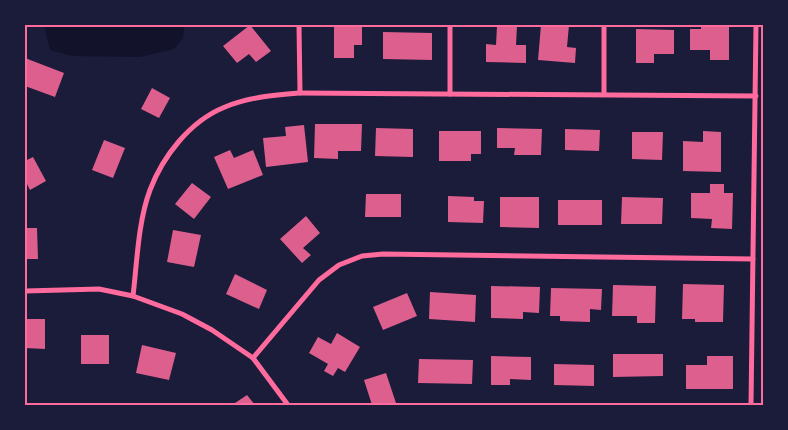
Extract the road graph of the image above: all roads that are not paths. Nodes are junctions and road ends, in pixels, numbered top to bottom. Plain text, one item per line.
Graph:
1 (300, 25) edge
2 (450, 25) edge
3 (604, 25) edge
4 (756, 25) edge
5 (300, 93) junction
6 (450, 94) junction
7 (604, 94) junction
8 (756, 96) junction
9 (753, 259) junction
10 (25, 291) edge
11 (133, 296) junction
12 (253, 358) junction
13 (288, 405) edge
14 (751, 405) edge

1 - 5 street
2 - 6 street
3 - 7 street
4 - 8 street
5 - 6 street
5 - 11 street
6 - 7 street
7 - 8 street
8 - 9 street
9 - 12 street
9 - 14 street
10 - 11 street
11 - 12 street
12 - 13 street

